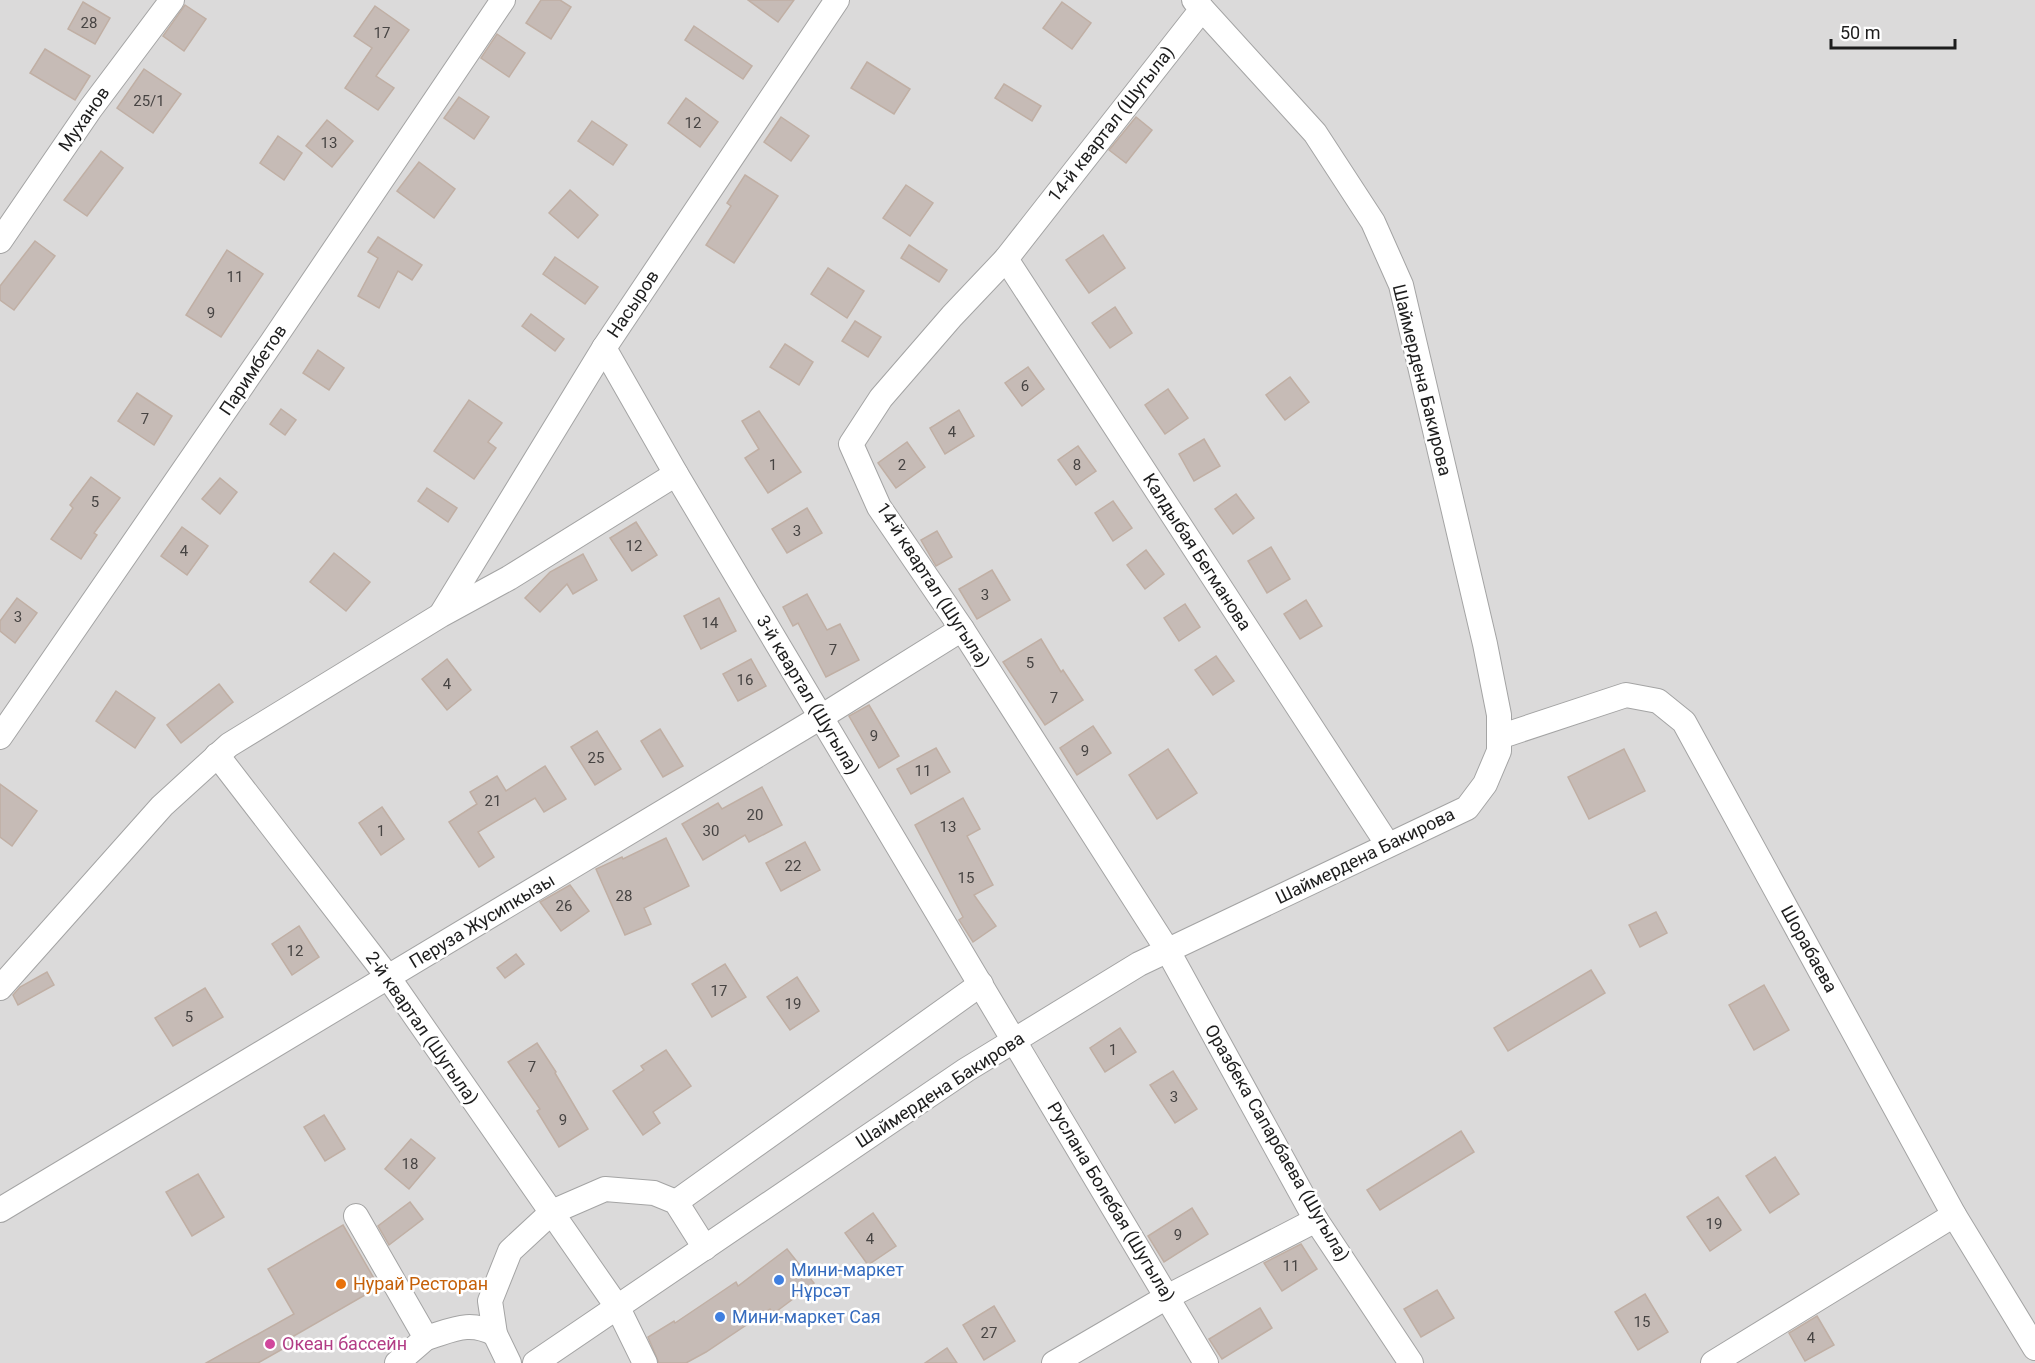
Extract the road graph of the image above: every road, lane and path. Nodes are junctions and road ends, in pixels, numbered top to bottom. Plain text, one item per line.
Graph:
1 (172, 0) edge
2 (502, 0) edge
3 (837, 0) edge
4 (1198, 4) edge
5 (0, 241) edge
6 (1006, 259) junction
7 (604, 348) junction
8 (676, 474) junction
9 (441, 615) junction
10 (963, 628) junction
11 (821, 717) junction
12 (1499, 736) junction
13 (0, 737) edge
14 (217, 755) junction
15 (1388, 845) junction
16 (1168, 951) junction
17 (388, 977) junction
18 (981, 984) junction
19 (0, 988) edge
20 (1015, 1040) junction
21 (676, 1202) junction
22 (0, 1210) edge
23 (552, 1212) junction
24 (1954, 1215) junction
25 (356, 1216) dead end
26 (1316, 1220) junction
27 (705, 1248) junction
28 (1167, 1297) junction
29 (618, 1308) junction
30 (495, 1334) junction
31 (426, 1338) junction
32 (2035, 1348) edge
33 (397, 1363) edge
34 (510, 1363) edge
35 (535, 1363) edge
36 (645, 1363) edge
37 (1053, 1363) edge
38 (1206, 1363) edge
39 (1411, 1363) edge
40 (1713, 1363) edge

1 - 5 street, Муханов
2 - 13 street, Паримбетов
3 - 7 street, Насыров
4 - 6 street, 14-й квартал (Шугыла)
4 - 12 street, Шаймердена Бакирова
6 - 10 street, 14-й квартал (Шугыла)
6 - 15 street, Калдыбая Бегманова
7 - 8 street, 3-й квартал (Шугыла)
7 - 9 street, Насыров
8 - 9 street
8 - 11 street, 3-й квартал (Шугыла)
9 - 14 street
10 - 11 street, Перуза Жусипкызы
10 - 16 street, 14-й квартал (Шугыла)
11 - 17 street, Перуза Жусипкызы
11 - 18 street, 3-й квартал (Шугыла)
12 - 15 street, Шаймердена Бакирова
12 - 24 street, Шорабаева
14 - 17 street, 2-й квартал (Шугыла)
14 - 19 street
15 - 16 street, Шаймердена Бакирова
16 - 20 street, Шаймердена Бакирова
16 - 26 street, Оразбека Сапарбаева (Шугыла)
17 - 22 street, Перуза Жусипкызы
17 - 23 street, 2-й квартал (Шугыла)
18 - 20 street, 3-й квартал (Шугыла)
18 - 21 street
20 - 27 street, Шаймердена Бакирова
20 - 28 street, Руслана Болебая (Шугыла)
21 - 23 street
21 - 27 street
23 - 29 street, 2-й квартал (Шугыла)
23 - 30 street
24 - 32 street, Шорабаева
24 - 40 street
25 - 31 street
26 - 28 street
26 - 39 street, Оразбека Сапарбаева (Шугыла)
27 - 29 street, Шаймердена Бакирова
28 - 37 street
28 - 38 street, Руслана Болебая (Шугыла)
29 - 35 street, Шаймердена Бакирова
29 - 36 street, 2-й квартал (Шугыла)
30 - 31 street
30 - 34 street
31 - 33 street

